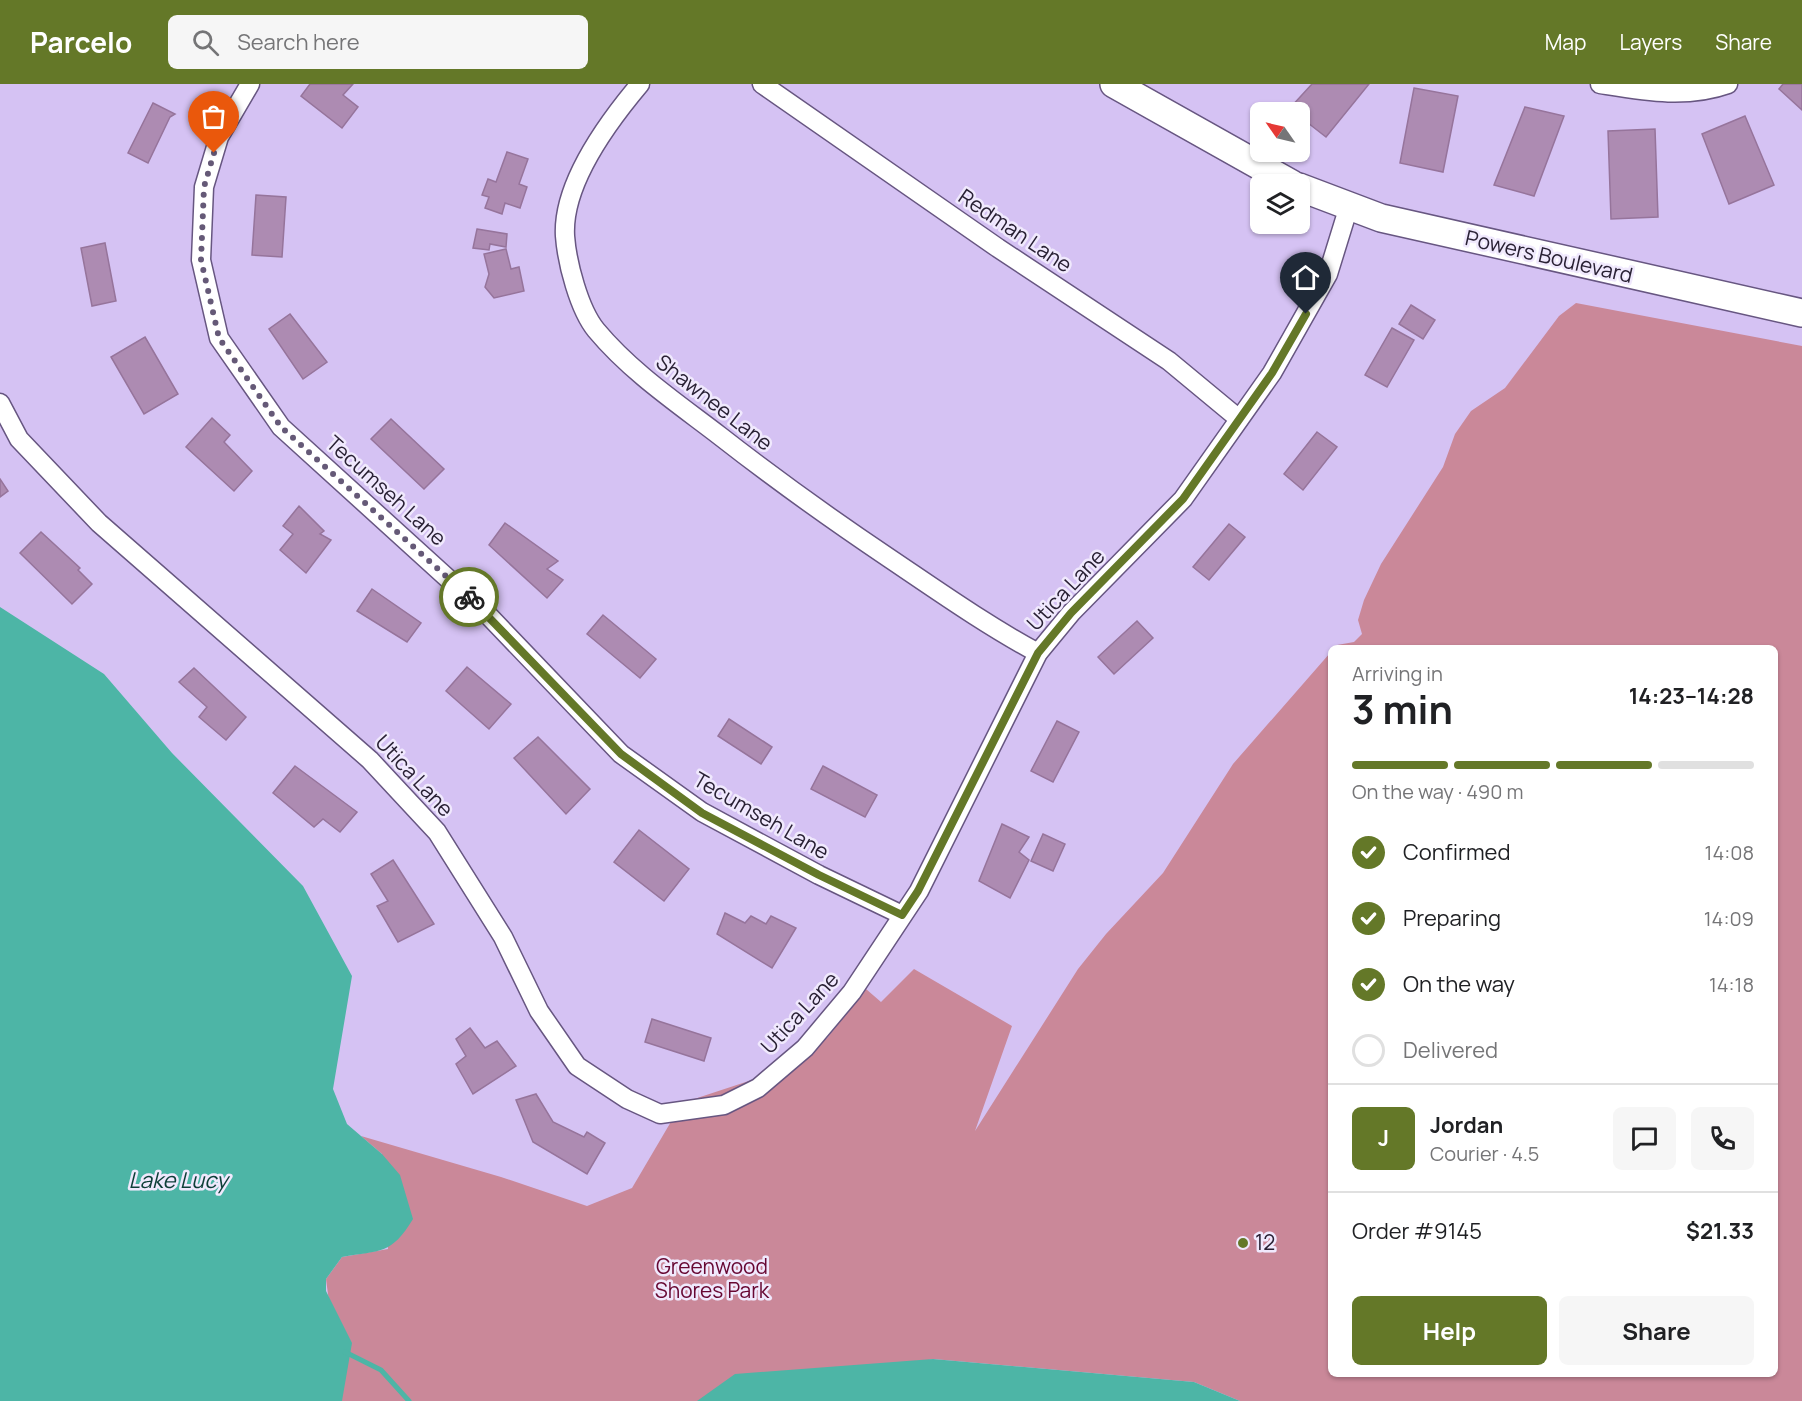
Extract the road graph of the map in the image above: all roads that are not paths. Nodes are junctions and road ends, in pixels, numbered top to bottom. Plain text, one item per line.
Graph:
1 (250, 84) edge
2 (640, 84) edge
3 (762, 84) edge
4 (1113, 84) edge
5 (1600, 84) edge
6 (1728, 84) edge
7 (1274, 174) edge
8 (1310, 191) edge
9 (1349, 206) junction
10 (1802, 313) edge
11 (0, 404) edge
12 (1239, 419) junction
13 (1038, 653) junction
14 (902, 915) junction

1 - 14 street, Tecumseh Lane
2 - 13 street, Shawnee Lane
3 - 12 street, Redman Lane
4 - 7 main road
5 - 6 street
8 - 9 main road, Powers Boulevard
9 - 10 main road, Powers Boulevard
9 - 12 street, Utica Lane
11 - 14 street, Utica Lane
12 - 13 street, Utica Lane
13 - 14 street, Utica Lane

